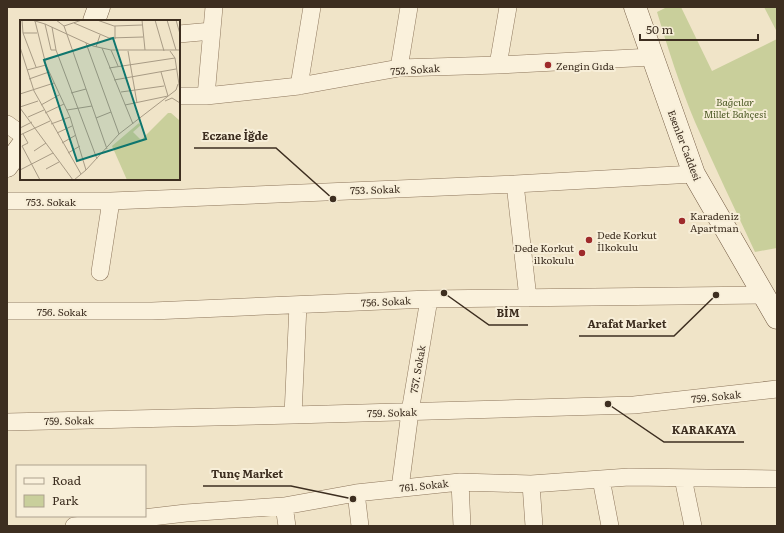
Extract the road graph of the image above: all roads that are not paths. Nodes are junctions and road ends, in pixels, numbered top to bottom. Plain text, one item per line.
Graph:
1 (99, 7) edge
2 (214, 7) edge
3 (312, 7) edge
4 (409, 7) edge
5 (508, 7) edge
6 (635, 7) edge
7 (94, 20) edge
8 (212, 31) junction
9 (180, 34) edge
10 (652, 57) junction
11 (498, 65) junction
12 (399, 68) junction
13 (299, 86) junction
14 (180, 96) edge
15 (206, 96) junction
16 (7, 124) edge
17 (20, 133) edge
18 (20, 149) edge
19 (7, 166) edge
20 (694, 174) junction
21 (514, 184) junction
22 (7, 201) edge
23 (111, 201) junction
24 (100, 272) dead end
25 (764, 295) junction
26 (528, 298) junction
27 (430, 299) junction
28 (298, 305) junction
29 (7, 311) edge
30 (777, 318) edge
31 (777, 389) edge
32 (410, 412) junction
33 (293, 415) junction
34 (7, 422) edge
35 (683, 478) junction
36 (601, 479) junction
37 (777, 479) edge
38 (460, 482) junction
39 (531, 484) junction
40 (400, 488) junction
41 (356, 493) junction
42 (284, 506) junction
43 (186, 519) edge
44 (98, 524) edge
45 (74, 526) edge
46 (287, 526) edge
47 (360, 526) edge
48 (462, 526) edge
49 (534, 526) edge
50 (610, 526) edge
51 (693, 526) edge

1 - 7 street
2 - 8 street
3 - 13 street
4 - 12 street
5 - 11 street
6 - 10 street, Esenler Caddesi
8 - 9 street
8 - 15 street
10 - 11 street, 752. Sokak
10 - 20 street, Esenler Caddesi
11 - 12 street, 752. Sokak
12 - 13 street, 752. Sokak
13 - 15 street, 752. Sokak
14 - 15 street, 752. Sokak
16 - 17 street
18 - 19 street
20 - 21 street, 753. Sokak
20 - 25 street, Esenler Caddesi
21 - 23 street, 753. Sokak
21 - 26 street
22 - 23 street, 753. Sokak
23 - 24 street
25 - 26 street, 756. Sokak
25 - 30 street, Esenler Caddesi
26 - 27 street, 756. Sokak
27 - 28 street, 756. Sokak
27 - 32 street, 757. Sokak
28 - 29 street, 756. Sokak
28 - 33 street
31 - 32 street, 759. Sokak
32 - 33 street, 759. Sokak
32 - 40 street, 757. Sokak
33 - 34 street, 759. Sokak
35 - 36 street, 761. Sokak
35 - 37 street, 761. Sokak
35 - 51 street
36 - 39 street, 761. Sokak
36 - 50 street
38 - 39 street, 761. Sokak
38 - 40 street, 761. Sokak
38 - 48 street
39 - 49 street
40 - 41 street, 761. Sokak
41 - 42 street, 761. Sokak
41 - 47 street
42 - 43 street, 761. Sokak
42 - 46 street
43 - 44 street, 761. Sokak
44 - 45 street, 761. Sokak

